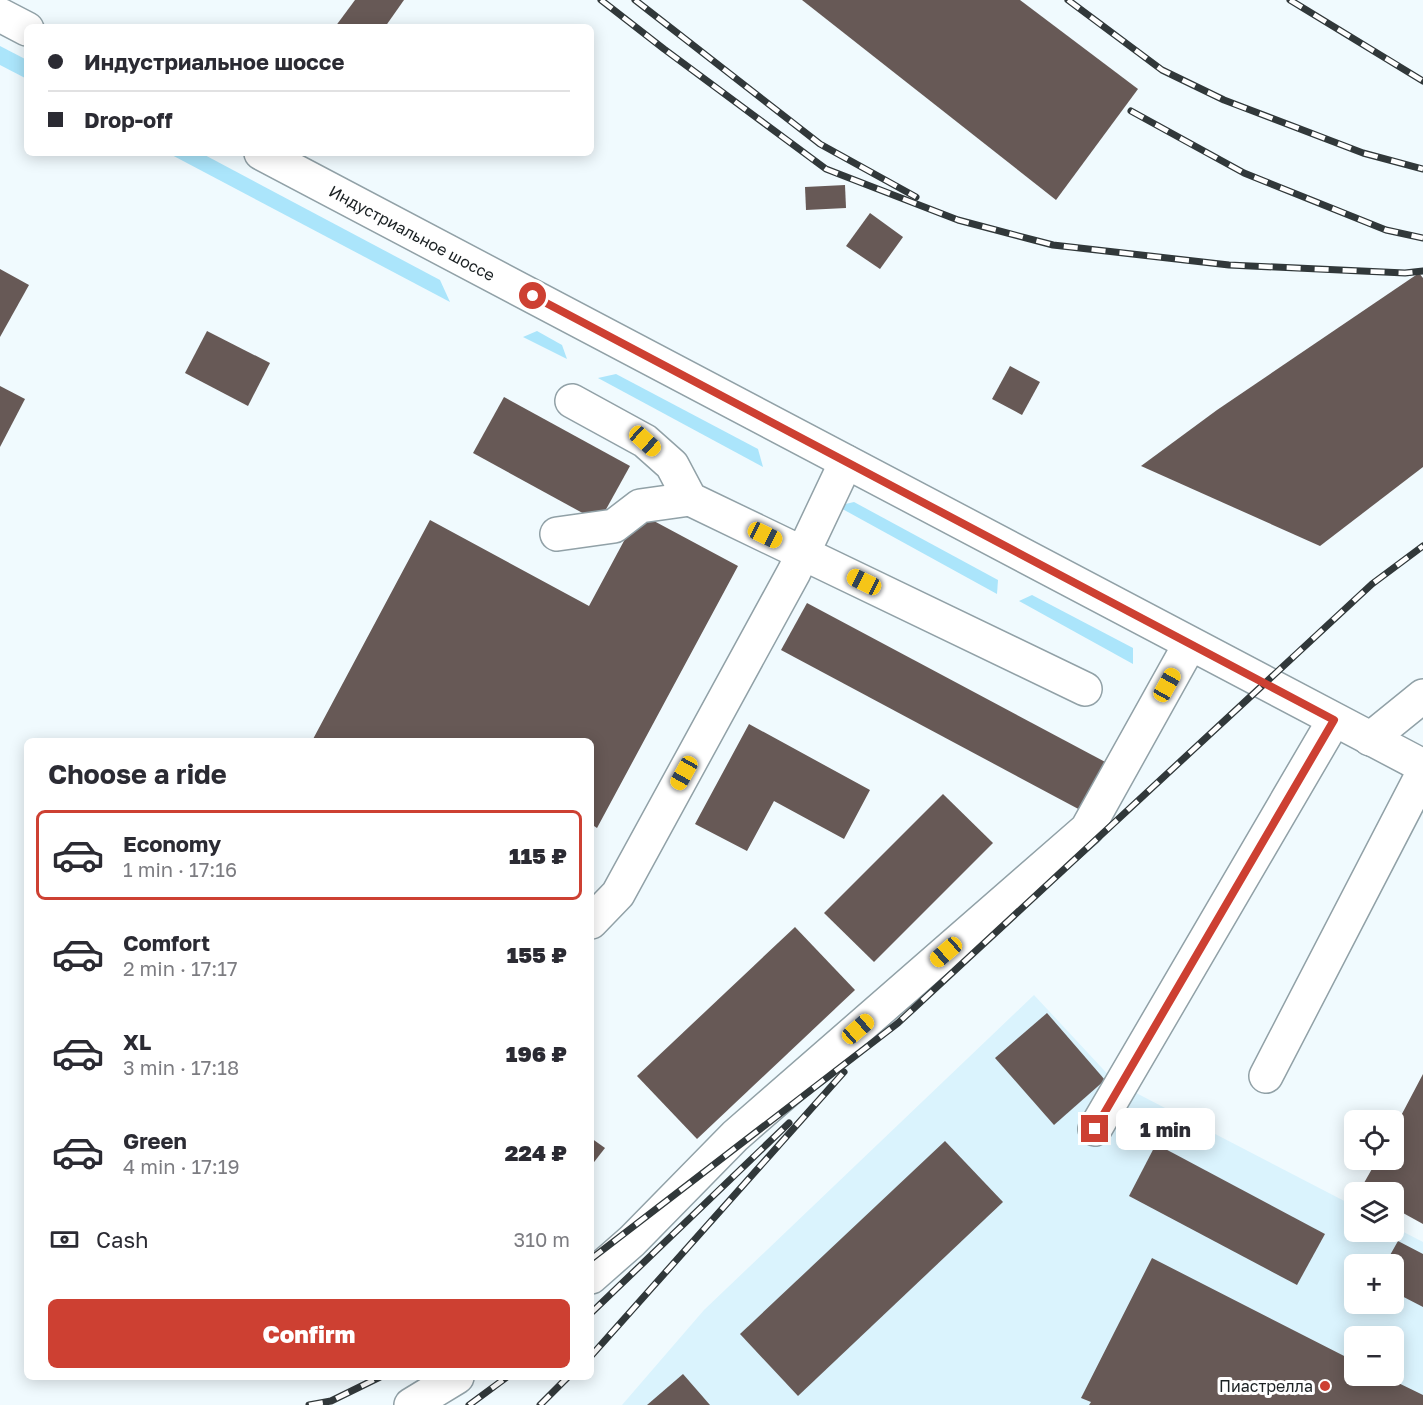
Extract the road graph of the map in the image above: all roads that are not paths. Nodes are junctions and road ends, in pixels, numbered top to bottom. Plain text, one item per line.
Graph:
1 (0, 15) edge
2 (24, 28) edge
3 (267, 156) edge
4 (572, 401) dead end
5 (846, 462) junction
6 (690, 499) junction
7 (557, 534) dead end
8 (803, 553) junction
9 (1190, 644) junction
10 (1085, 689) dead end
11 (1423, 696) edge
12 (1334, 720) junction
13 (1370, 739) junction
14 (1423, 766) edge
15 (1423, 773) edge
16 (594, 919) edge
17 (1266, 1076) dead end
18 (1095, 1129) dead end
19 (594, 1273) edge
20 (452, 1380) edge
21 (411, 1405) edge

1 - 2 street
3 - 5 street, Индустриальное шоссе
4 - 6 street
5 - 8 street
5 - 9 street, Индустриальное шоссе
6 - 7 street
6 - 8 street
8 - 10 street
8 - 16 street
9 - 12 street, Индустриальное шоссе
9 - 19 street
11 - 13 street
12 - 13 street, Индустриальное шоссе
12 - 18 street
13 - 14 street, Индустриальное шоссе
15 - 17 street
20 - 21 street

